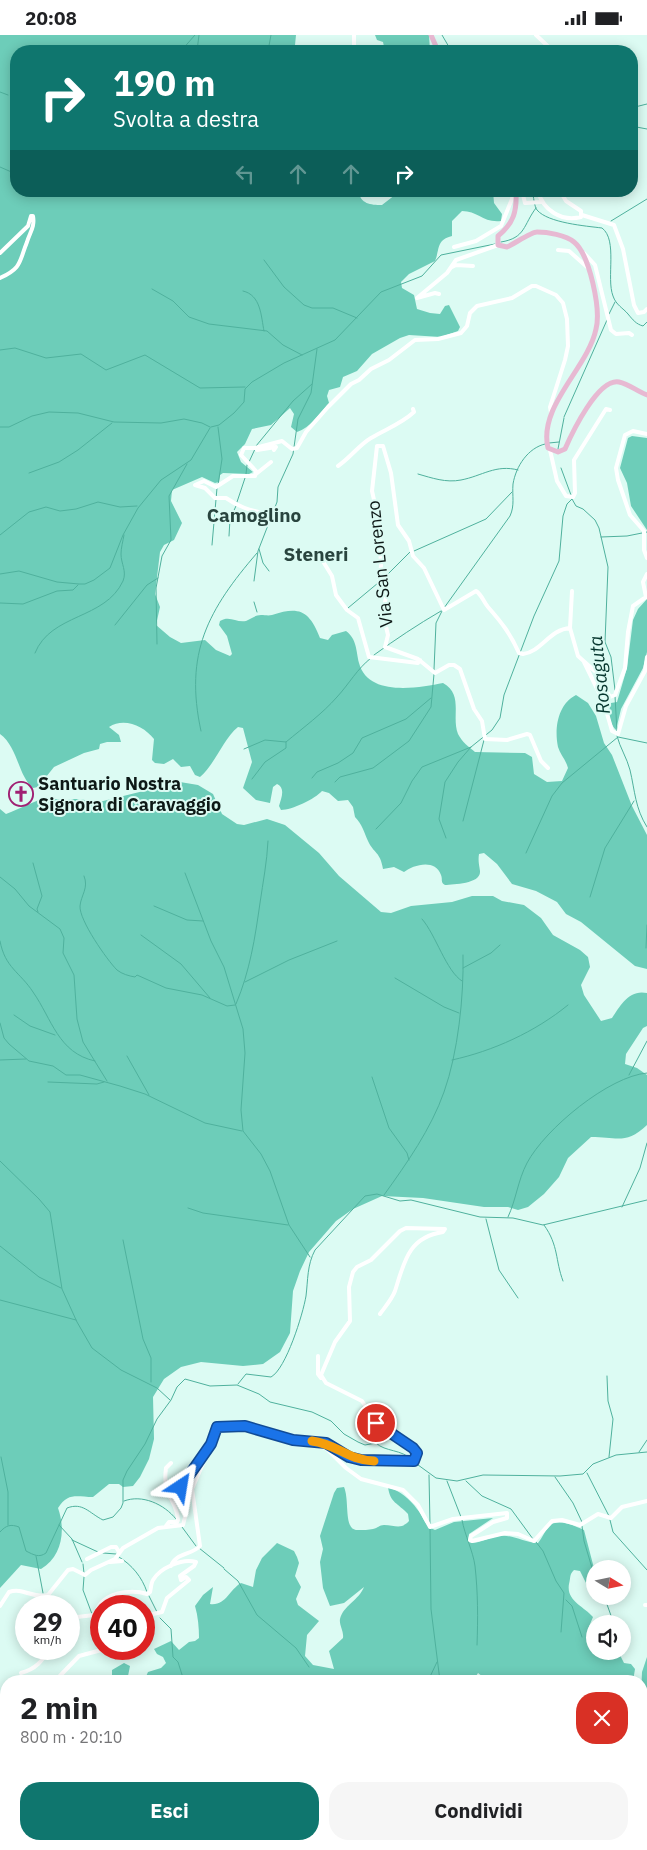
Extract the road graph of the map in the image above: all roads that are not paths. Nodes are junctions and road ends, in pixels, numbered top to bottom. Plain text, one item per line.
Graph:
1 (536, 35) edge
2 (547, 45) edge
3 (512, 197) edge
4 (515, 197) edge
5 (523, 197) edge
6 (540, 197) edge
7 (564, 197) edge
8 (541, 202) junction
9 (582, 215) junction
10 (498, 245) junction
11 (454, 247) dead end
12 (579, 248) junction
13 (558, 250) dead end
14 (0, 253) edge
15 (473, 266) dead end
16 (450, 267) junction
17 (587, 267) junction
18 (0, 278) edge
19 (439, 294) dead end
20 (647, 309) edge
21 (632, 335) dead end
22 (647, 395) edge
23 (413, 409) dead end
24 (610, 409) dead end
25 (551, 416) junction
26 (381, 434) junction
27 (647, 434) edge
28 (380, 445) junction
29 (255, 448) junction
30 (550, 449) junction
31 (274, 450) dead end
32 (272, 462) dead end
33 (338, 466) dead end
34 (256, 474) junction
35 (267, 515) dead end
36 (319, 555) dead end
37 (647, 558) edge
38 (647, 574) edge
39 (572, 591) dead end
40 (570, 628) junction
41 (647, 657) edge
42 (420, 660) junction
43 (584, 662) junction
44 (548, 768) dead end
45 (380, 1314) dead end
46 (318, 1356) dead end
47 (326, 1359) junction
48 (326, 1367) dead end
49 (321, 1378) junction
50 (293, 1440) junction
51 (211, 1444) junction
52 (172, 1463) dead end
53 (647, 1501) edge
54 (166, 1526) junction
55 (119, 1553) junction
56 (87, 1559) dead end
57 (122, 1561) dead end
58 (108, 1562) junction
59 (171, 1566) junction
60 (0, 1606) edge
61 (155, 1614) edge
62 (80, 1617) edge
63 (90, 1653) edge
64 (41, 1660) edge
65 (22, 1673) dead end
66 (61, 1675) edge

1 - 2 street
3 - 11 street
4 - 10 main road
5 - 8 street
6 - 8 street
7 - 9 street
8 - 9 street
9 - 20 street
10 - 12 main road
10 - 16 street
12 - 17 main road
12 - 21 street
13 - 17 street
14 - 18 street
15 - 16 street
16 - 19 street
17 - 25 main road
22 - 30 main road
23 - 26 street
24 - 30 street
25 - 29 street
25 - 30 main road
26 - 28 street
26 - 33 street
27 - 37 street
28 - 40 street
28 - 42 street, Via San Lorenzo
29 - 31 street
29 - 34 street
32 - 34 street
34 - 35 street
36 - 42 street
38 - 43 street
39 - 40 street
40 - 43 street
41 - 43 street
42 - 44 street, Via San Lorenzo
45 - 47 street
46 - 49 street
47 - 48 street
47 - 49 street
49 - 50 street
50 - 51 street
50 - 53 street
51 - 54 street
51 - 59 street
52 - 54 street
54 - 55 street
55 - 56 street
55 - 58 street
57 - 58 street
58 - 60 street
59 - 61 street
59 - 62 street
63 - 66 street
64 - 65 street

